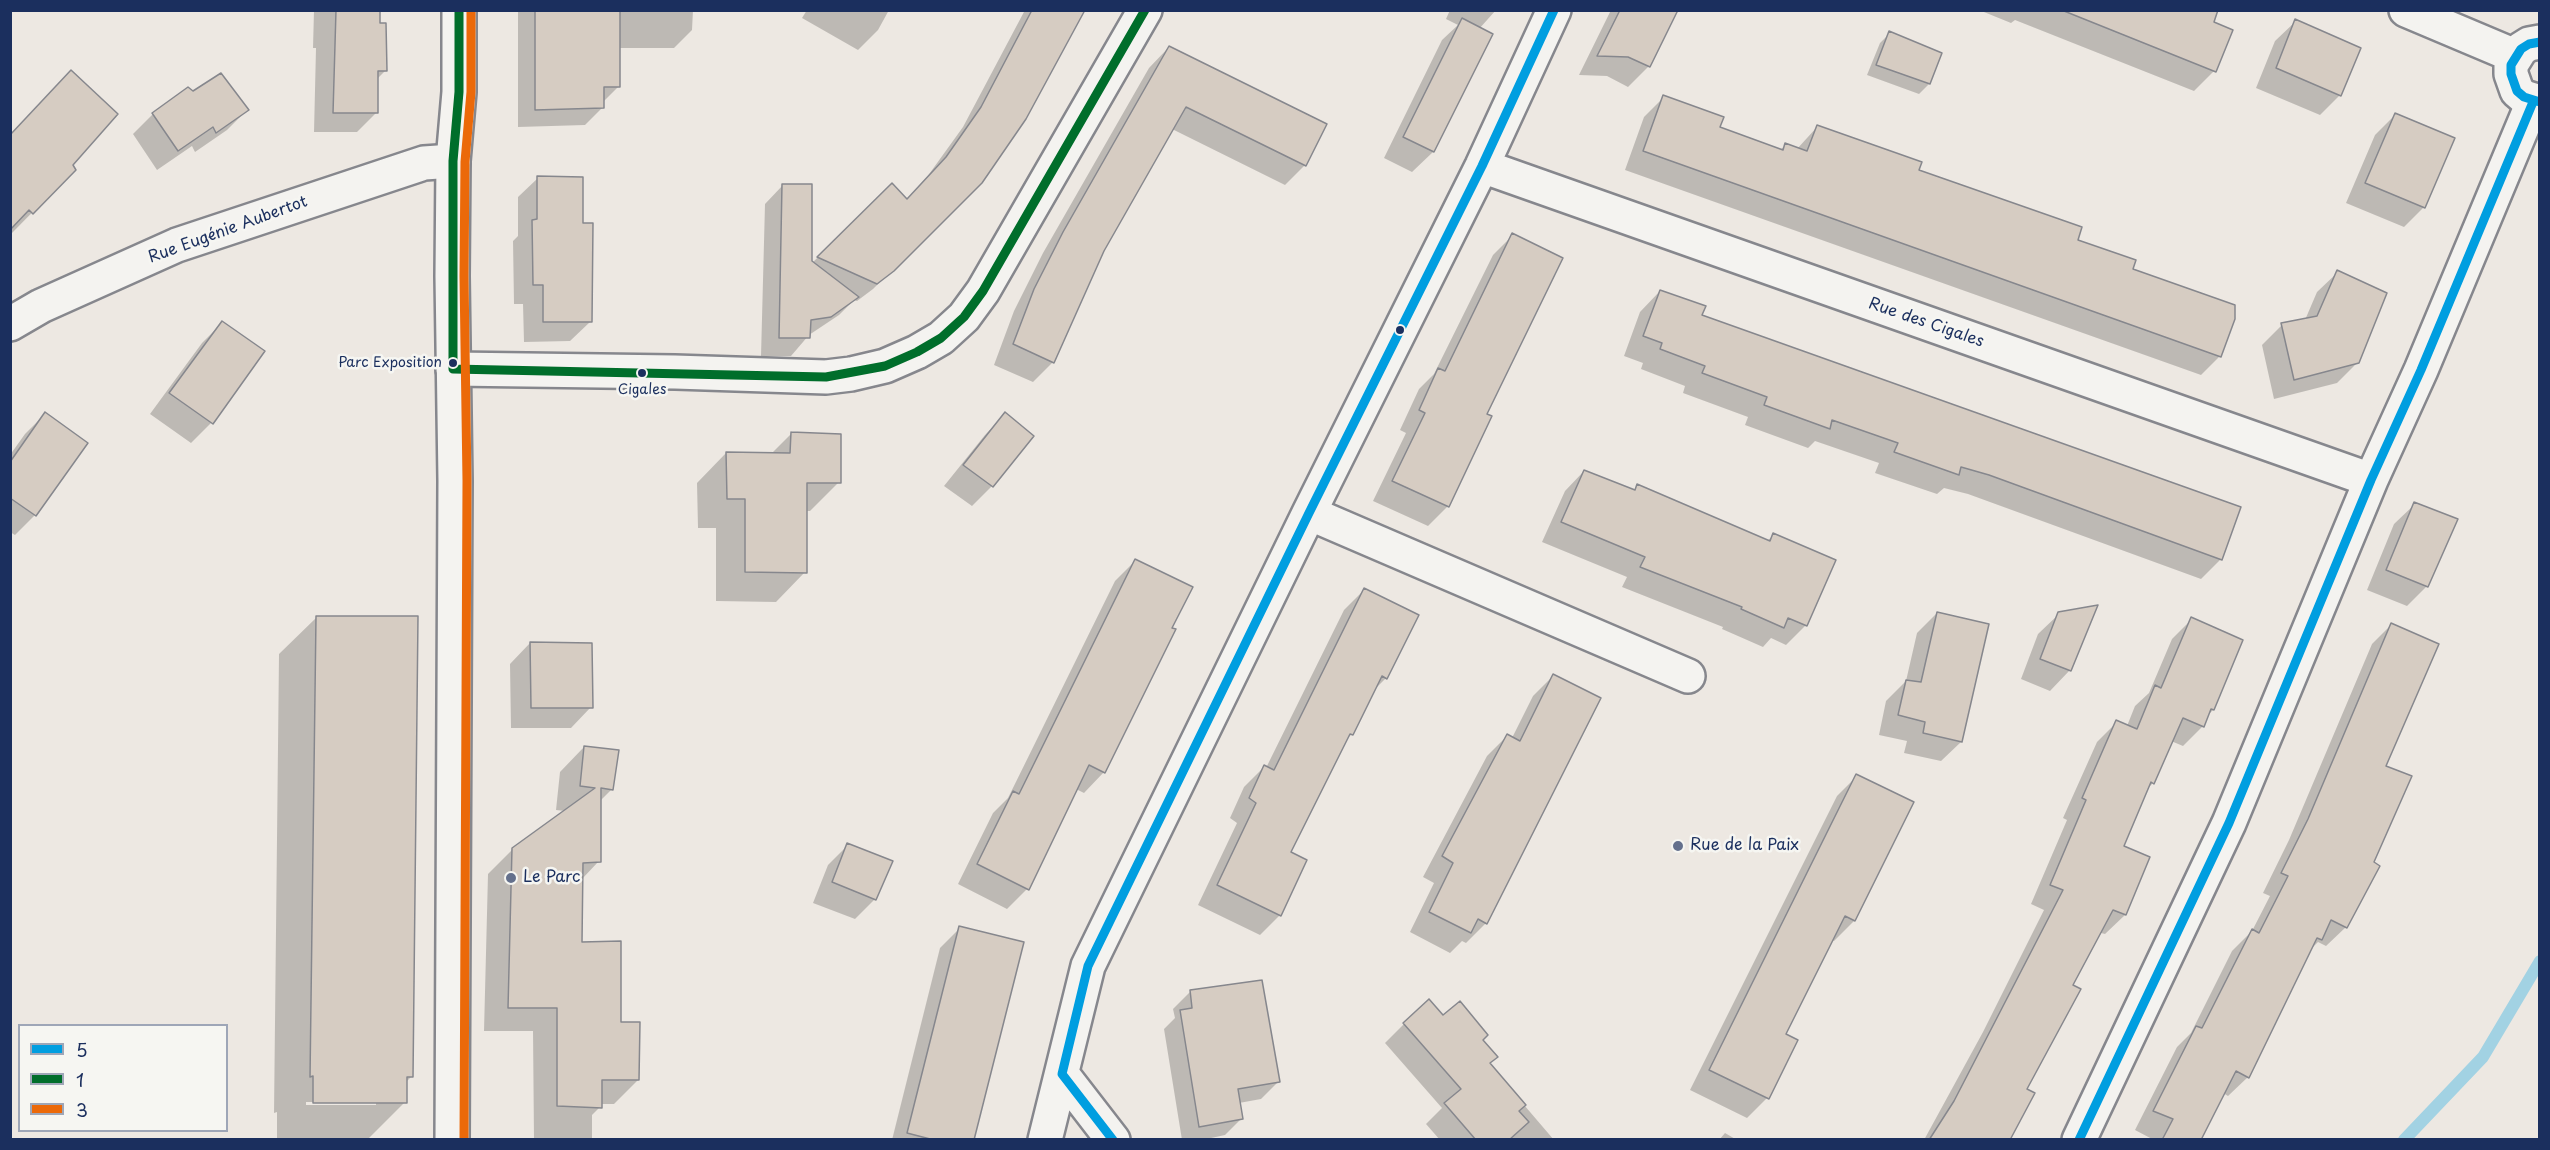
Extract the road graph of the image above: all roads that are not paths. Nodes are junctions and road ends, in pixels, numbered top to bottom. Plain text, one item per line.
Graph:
1 (459, 10) edge
2 (1145, 10) edge
3 (1554, 10) edge
4 (2406, 10) edge
5 (2533, 46) edge
6 (2536, 102) edge
7 (453, 160) junction
8 (1482, 166) junction
9 (10, 324) edge
10 (453, 369) junction
11 (2371, 480) junction
12 (1308, 513) junction
13 (1688, 676) dead end
14 (1062, 1074) junction
15 (452, 1140) edge
16 (1045, 1140) edge
17 (1113, 1140) edge
18 (2079, 1140) edge

1 - 7 street
2 - 10 street
3 - 8 street
4 - 5 street
5 - 6 street
6 - 11 street
7 - 9 street, Rue Eugénie Aubertot
7 - 10 street
8 - 11 street, Rue des Cigales
8 - 12 street
10 - 15 street
11 - 18 street
12 - 13 street
12 - 14 street
14 - 16 street
14 - 17 street

